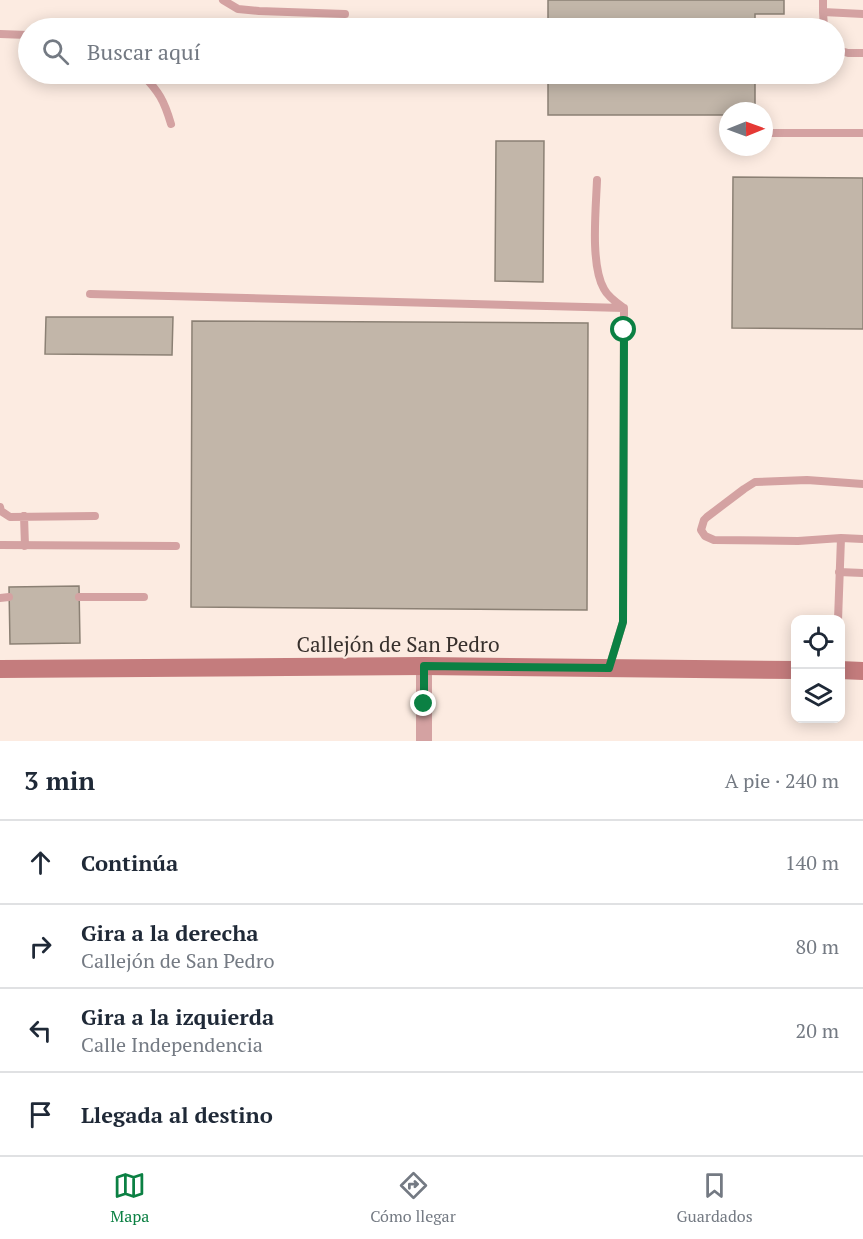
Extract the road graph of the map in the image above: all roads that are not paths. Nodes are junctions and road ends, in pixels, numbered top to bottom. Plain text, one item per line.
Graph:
1 (223, 0) edge
2 (823, 0) edge
3 (823, 12) junction
4 (345, 14) dead end
5 (863, 14) edge
6 (823, 18) edge
7 (0, 34) edge
8 (18, 35) edge
9 (845, 52) edge
10 (863, 53) edge
11 (152, 84) edge
12 (171, 124) dead end
13 (773, 133) edge
14 (863, 133) edge
15 (597, 180) dead end
16 (90, 294) dead end
17 (624, 308) junction
18 (863, 484) edge
19 (0, 507) edge
20 (24, 516) junction
21 (95, 516) dead end
22 (841, 538) junction
23 (863, 539) edge
24 (0, 545) edge
25 (25, 546) junction
26 (176, 546) dead end
27 (839, 572) junction
28 (863, 573) edge
29 (79, 597) dead end
30 (144, 597) dead end
31 (838, 615) edge
32 (424, 666) junction
33 (609, 668) junction
34 (0, 669) edge
35 (791, 670) edge
36 (845, 670) edge
37 (863, 671) edge
38 (423, 741) edge

1 - 4 lane
2 - 3 lane
3 - 5 lane
3 - 6 lane
7 - 8 lane
9 - 10 lane
11 - 12 lane
13 - 14 lane
15 - 17 lane
16 - 17 lane
17 - 33 lane
18 - 22 lane
19 - 20 lane
20 - 21 lane
20 - 25 lane
22 - 23 lane
22 - 27 lane
24 - 25 lane
25 - 26 lane
27 - 28 lane
27 - 31 lane
29 - 30 lane
32 - 33 main road, Callejón de San Pedro
32 - 34 main road, Callejón de San Pedro
32 - 38 street
33 - 35 main road, Callejón de San Pedro
36 - 37 main road

